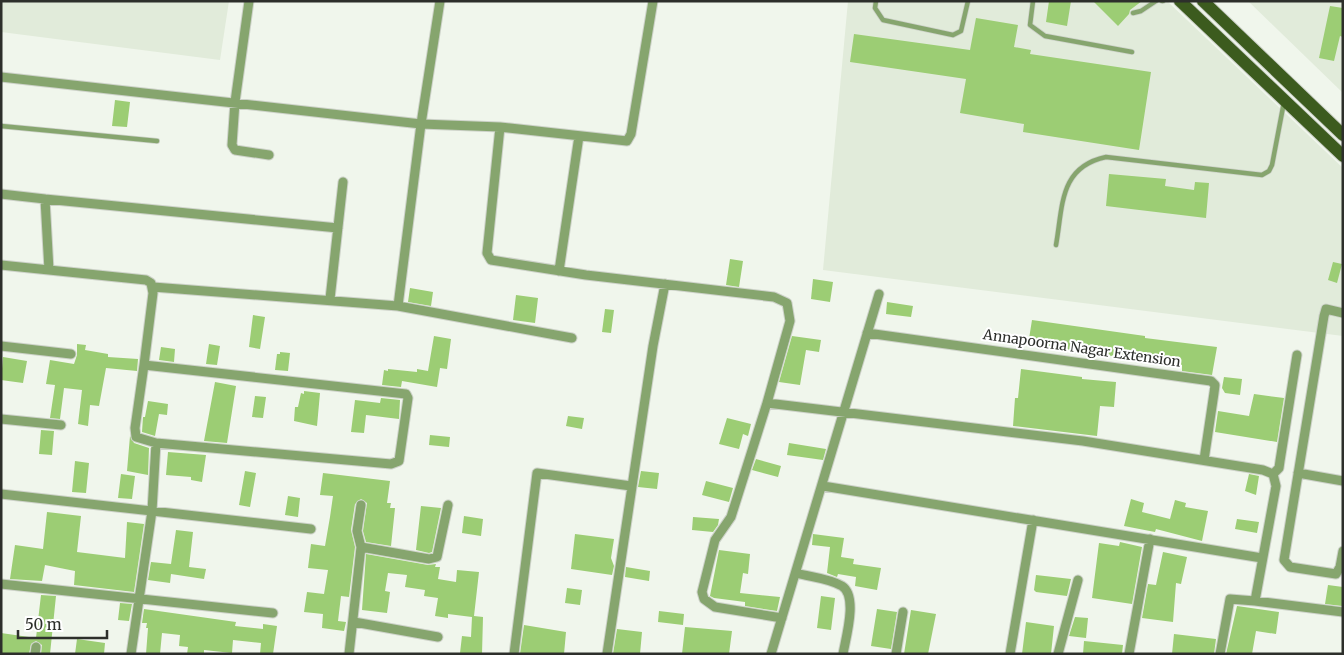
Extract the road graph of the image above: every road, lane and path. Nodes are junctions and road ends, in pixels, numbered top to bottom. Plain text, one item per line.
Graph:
1 (250, 1) edge
2 (440, 1) edge
3 (653, 1) edge
4 (876, 1) edge
5 (968, 1) edge
6 (1032, 1) edge
7 (1156, 1) edge
8 (1180, 1) edge
9 (1203, 1) edge
10 (1133, 13) dead end
11 (1132, 52) dead end
12 (1, 77) edge
13 (1284, 101) junction
14 (235, 102) junction
15 (421, 124) junction
16 (1, 126) edge
17 (500, 127) junction
18 (1343, 134) edge
19 (579, 136) junction
20 (157, 141) dead end
21 (269, 155) dead end
22 (1343, 156) edge
23 (343, 182) dead end
24 (1, 194) edge
25 (45, 200) junction
26 (338, 228) junction
27 (1056, 246) dead end
28 (1, 265) edge
29 (49, 270) junction
30 (559, 271) junction
31 (665, 284) junction
32 (153, 287) junction
33 (879, 294) dead end
34 (330, 299) junction
35 (398, 306) junction
36 (1343, 313) edge
37 (867, 333) junction
38 (572, 338) dead end
39 (1, 346) edge
40 (71, 354) dead end
41 (1297, 355) dead end
42 (144, 365) junction
43 (767, 403) junction
44 (842, 413) junction
45 (1, 419) edge
46 (61, 425) dead end
47 (156, 443) junction
48 (1204, 460) junction
49 (1298, 473) junction
50 (1273, 474) junction
51 (1343, 480) edge
52 (631, 486) junction
53 (823, 486) junction
54 (1, 494) edge
55 (361, 505) dead end
56 (448, 505) dead end
57 (152, 511) junction
58 (1033, 520) junction
59 (311, 529) dead end
60 (1150, 539) junction
61 (361, 547) junction
62 (1343, 551) edge
63 (1262, 558) junction
64 (796, 573) junction
65 (1078, 580) dead end
66 (1, 584) edge
67 (140, 599) junction
68 (1255, 601) junction
69 (903, 612) dead end
70 (1343, 612) edge
71 (273, 614) dead end
72 (782, 618) junction
73 (354, 622) junction
74 (438, 637) dead end
75 (131, 654) edge
76 (349, 654) edge
77 (514, 654) edge
78 (608, 654) edge
79 (771, 654) edge
80 (843, 654) edge
81 (896, 654) edge
82 (1010, 654) edge
83 (1058, 654) edge
84 (1129, 654) edge
85 (1220, 654) edge

1 - 14 street
2 - 15 street
3 - 19 street
4 - 5 lane
6 - 11 lane
7 - 10 lane
8 - 13 main road
9 - 18 main road
12 - 14 street
13 - 22 main road
13 - 27 lane
14 - 15 street
14 - 21 street
15 - 17 street
15 - 35 street
16 - 20 lane
17 - 19 street
17 - 30 street
19 - 30 street
23 - 26 street
24 - 25 street
25 - 26 street
25 - 29 street
26 - 34 street
28 - 29 street
29 - 32 street
30 - 31 street
31 - 43 street
31 - 52 street
32 - 34 street
32 - 42 street
33 - 37 street
34 - 35 street
35 - 38 street
36 - 49 street
37 - 44 street
37 - 48 street, Annapoorna Nagar Extension
39 - 40 street
41 - 50 street
42 - 47 street
42 - 47 street
43 - 44 street
43 - 72 street
44 - 48 street
44 - 53 street
45 - 46 street
47 - 57 street
48 - 50 street
49 - 51 street
49 - 62 street
50 - 63 street
52 - 77 street
52 - 78 street
53 - 58 street
53 - 64 street
54 - 57 street
55 - 61 street
56 - 61 street
57 - 59 street
57 - 67 street
58 - 60 street
58 - 82 street
60 - 63 street
60 - 84 street
61 - 73 street
63 - 68 street
64 - 72 street
64 - 80 street
65 - 83 street
66 - 67 street
67 - 71 street
67 - 75 street
68 - 70 street
68 - 85 street
69 - 81 street
72 - 79 street
73 - 74 street
73 - 76 street

